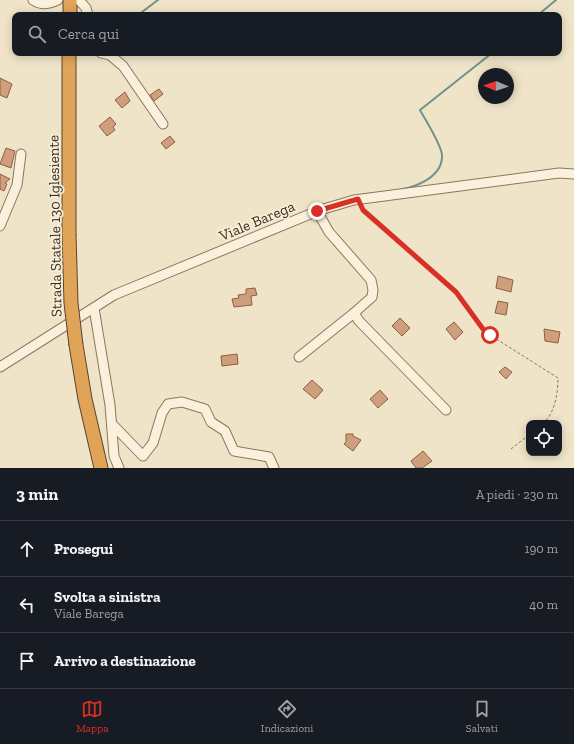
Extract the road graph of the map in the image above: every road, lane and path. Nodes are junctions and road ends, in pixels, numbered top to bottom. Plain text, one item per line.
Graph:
1 (33, 0) edge
2 (69, 4) edge
3 (87, 12) edge
4 (69, 56) edge
5 (111, 56) edge
6 (163, 124) dead end
7 (21, 154) dead end
8 (574, 174) edge
9 (358, 199) junction
10 (317, 211) junction
11 (0, 226) edge
12 (94, 308) junction
13 (354, 313) junction
14 (299, 357) dead end
15 (0, 367) edge
16 (446, 410) dead end
17 (548, 420) edge
18 (112, 424) junction
19 (526, 437) edge
20 (512, 449) dead end
21 (102, 468) edge
22 (120, 468) edge
23 (274, 468) edge

1 - 2 street
2 - 3 street
4 - 21 highway, Strada Statale 130 Iglesiente, bridge
5 - 6 street
7 - 11 street
8 - 9 street, Viale Barega
9 - 10 street, Viale Barega
9 - 17 path
10 - 12 street, Viale Barega
10 - 13 street
12 - 15 street, Viale Barega
12 - 18 street
13 - 14 street
13 - 16 street
18 - 22 street
18 - 23 street
19 - 20 path

